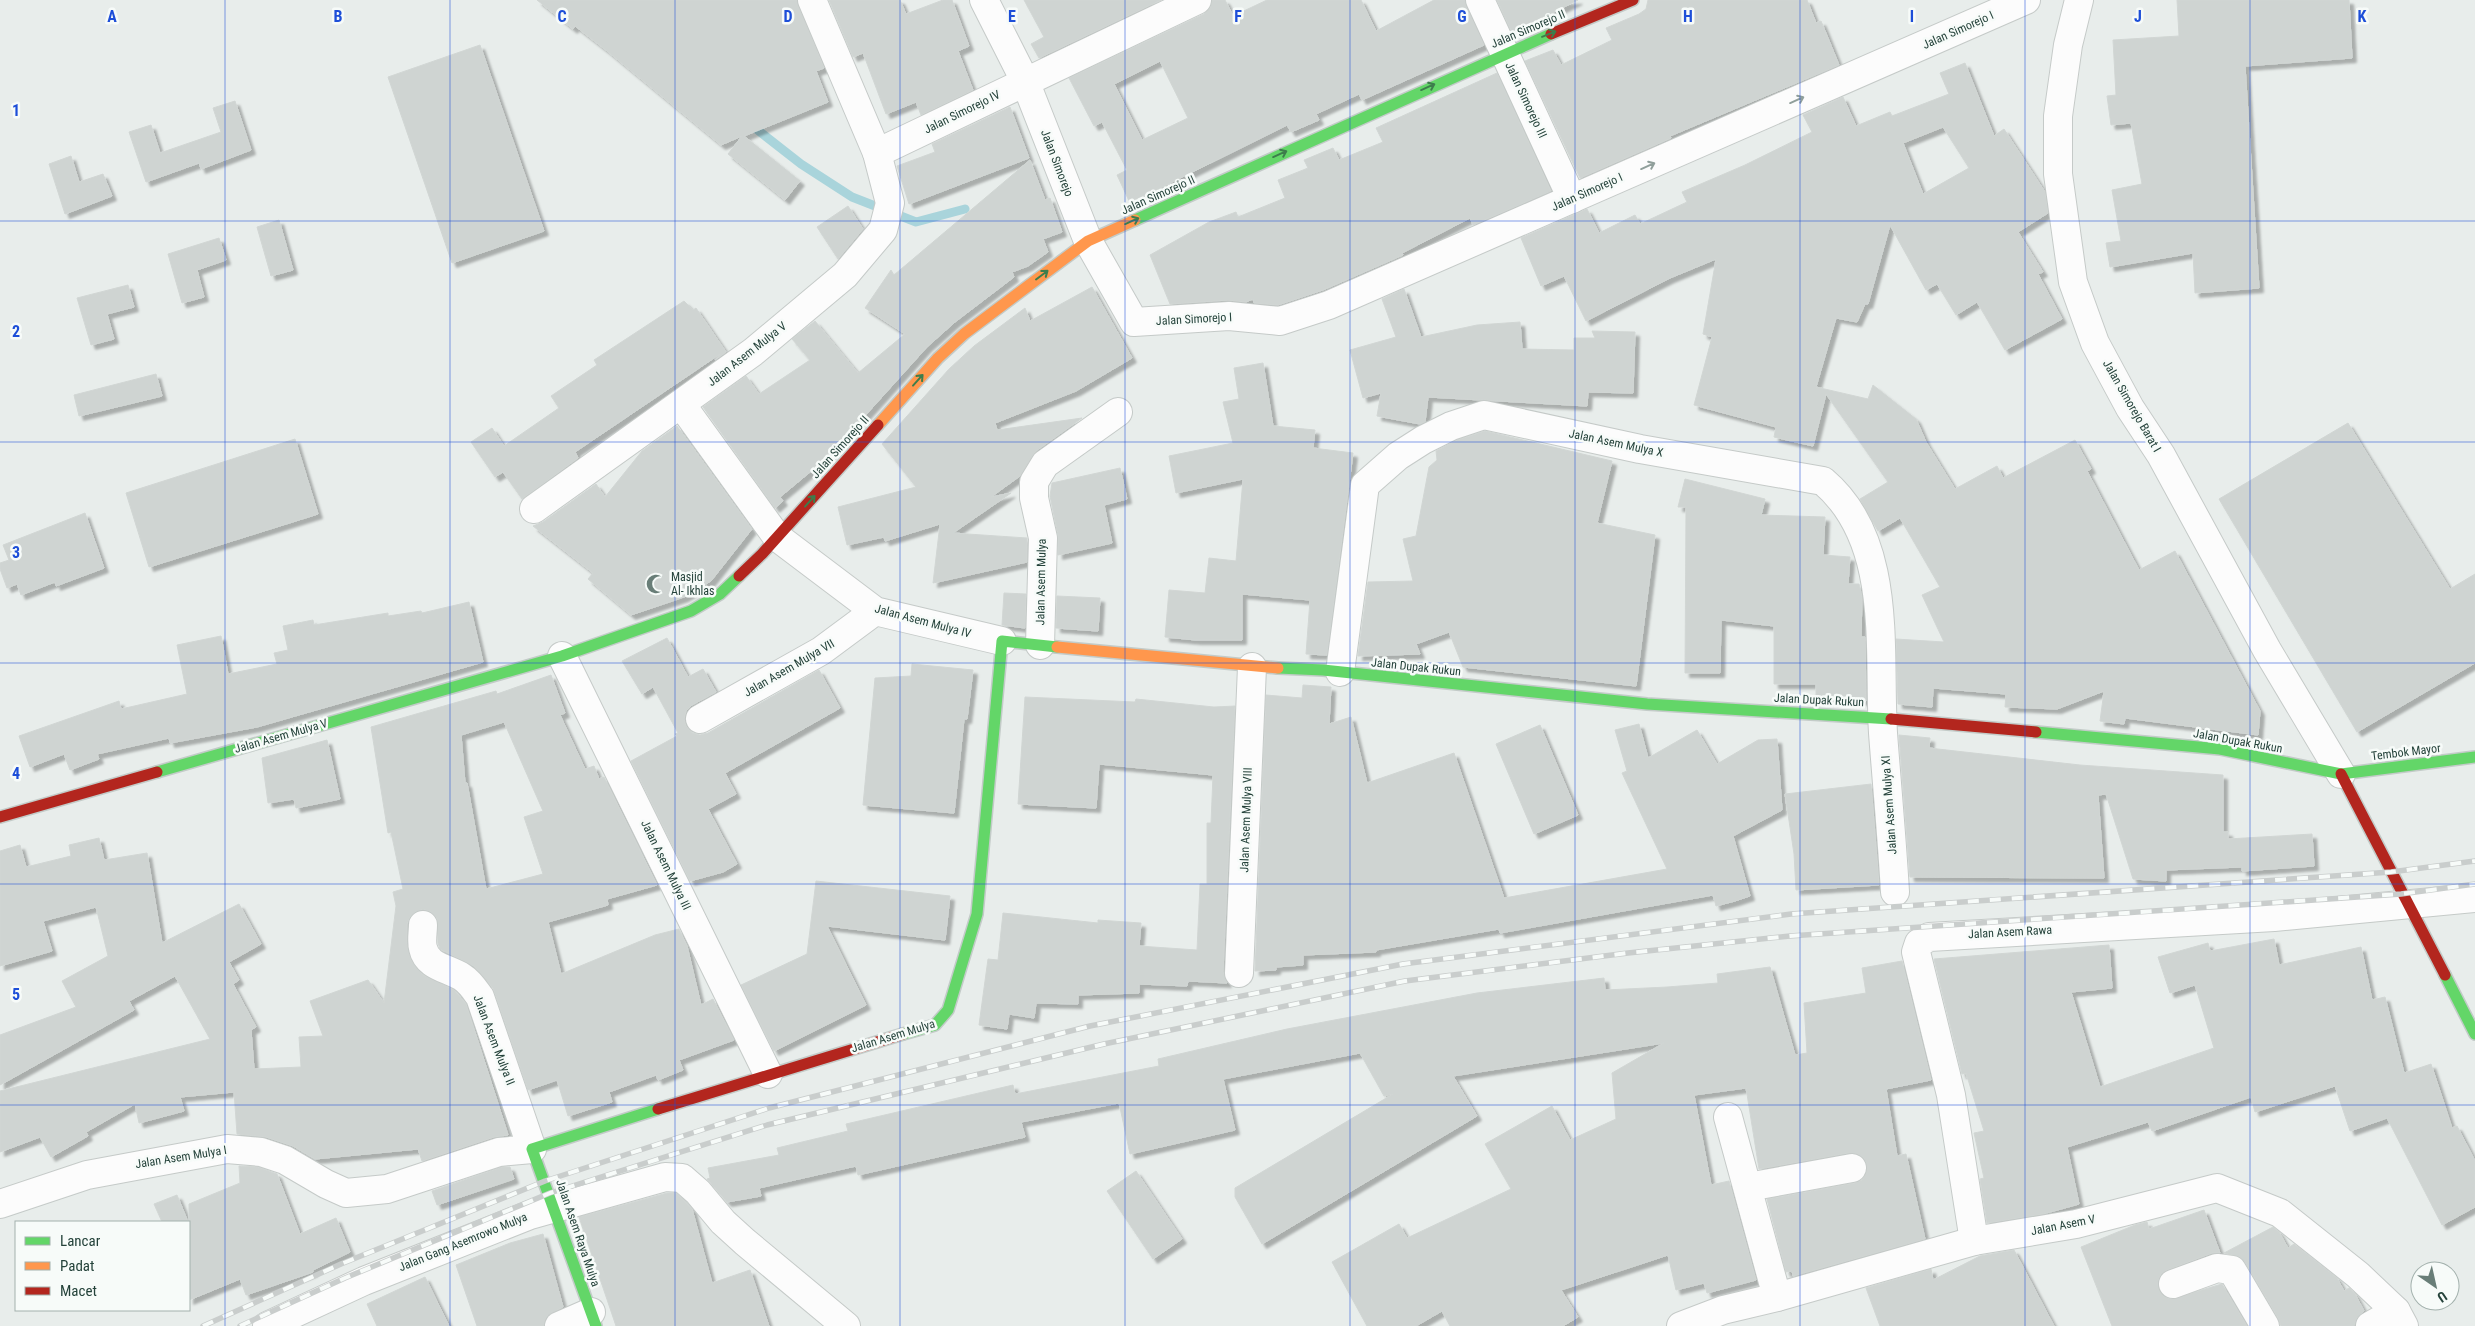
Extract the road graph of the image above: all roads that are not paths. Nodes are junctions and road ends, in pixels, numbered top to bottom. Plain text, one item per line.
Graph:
1 (812, 0) edge
2 (984, 0) edge
3 (1197, 0) edge
4 (1480, 0) edge
5 (1634, 0) edge
6 (2026, 0) edge
7 (2079, 0) edge
8 (1504, 53) junction
9 (1025, 81) junction
10 (877, 153) junction
11 (1572, 199) junction
12 (1088, 242) junction
13 (1134, 322) joint
14 (681, 404) junction
15 (1118, 412) dead end
16 (534, 509) dead end
17 (777, 537) junction
18 (875, 611) junction
19 (1002, 641) junction
20 (1040, 645) junction
21 (562, 656) junction
22 (1252, 667) junction
23 (1340, 672) junction
24 (1883, 718) junction
25 (700, 719) dead end
26 (2475, 757) edge
27 (2341, 774) junction
28 (0, 817) edge
29 (1895, 892) dead end
30 (2475, 898) edge
31 (2406, 904) junction
32 (423, 925) dead end
33 (1239, 973) dead end
34 (2475, 1034) edge
35 (768, 1074) junction
36 (1728, 1117) dead end
37 (532, 1149) junction
38 (1852, 1168) dead end
39 (1748, 1187) junction
40 (0, 1204) edge
41 (554, 1206) junction
42 (1974, 1241) junction
43 (2173, 1284) dead end
44 (1777, 1297) junction
45 (1726, 1318) edge
46 (594, 1319) edge
47 (2400, 1319) edge
48 (267, 1326) edge
49 (560, 1326) edge
50 (846, 1326) edge
51 (1681, 1326) edge
52 (2265, 1326) edge
53 (2370, 1326) edge

1 - 10 street
2 - 9 street, Jalan Simorejo
3 - 9 street, Jalan Simorejo IV
4 - 8 street, Jalan Simorejo III
8 -> 5 street, Jalan Simorejo II
11 -> 6 street, Jalan Simorejo I
7 - 27 street, Jalan Simorejo Barat I
8 - 11 street, Jalan Simorejo III
12 -> 8 street, Jalan Simorejo II
9 - 10 street, Jalan Simorejo IV
9 - 12 street, Jalan Simorejo
10 - 14 street, Jalan Asem Mulya V
11 - 13 street, Jalan Simorejo I
12 - 13 street, Jalan Simorejo
17 -> 12 street, Jalan Simorejo II
14 - 16 street, Jalan Asem Mulya V
14 - 17 street, Jalan Asem Mulya IV
15 - 20 street, Jalan Asem Mulya
17 - 18 street, Jalan Asem Mulya IV
17 - 21 street, Jalan Simorejo II
18 - 19 street, Jalan Asem Mulya IV
18 - 25 street, Jalan Asem Mulya VII
19 - 20 street, Jalan Dupak Rukun
19 - 35 street, Jalan Asem Mulya
20 - 22 street, Jalan Dupak Rukun
21 - 28 street, Jalan Asem Mulya V
21 - 35 street, Jalan Asem Mulya III
22 - 23 street, Jalan Dupak Rukun
22 - 33 street, Jalan Asem Mulya VIII
23 - 24 street, Jalan Dupak Rukun
23 - 24 street, Jalan Asem Mulya X
24 - 27 street, Jalan Dupak Rukun
24 - 29 street, Jalan Asem Mulya XI
26 - 27 street, Tembok Mayor
27 - 31 street
30 - 31 street
31 - 34 street
31 - 42 street, Jalan Asem Rawa
32 - 37 street, Jalan Asem Mulya II
35 - 37 street, Jalan Asem Mulya
36 - 39 street
37 - 40 street, Jalan Asem Mulya I
37 - 41 street, Jalan Asem Raya Mulya
38 - 39 street
39 - 44 street
41 - 46 street, Jalan Asem Raya Mulya
41 - 48 street, Jalan Gang Asemrowo Mulya
41 - 50 street, Jalan Gang Asemrowo Mulya
42 - 44 street, Jalan Asem V
42 - 47 street, Jalan Asem V
43 - 52 street
44 - 45 street, Jalan Asem V
45 - 51 street, Jalan Asem V
46 - 49 street
47 - 53 street

